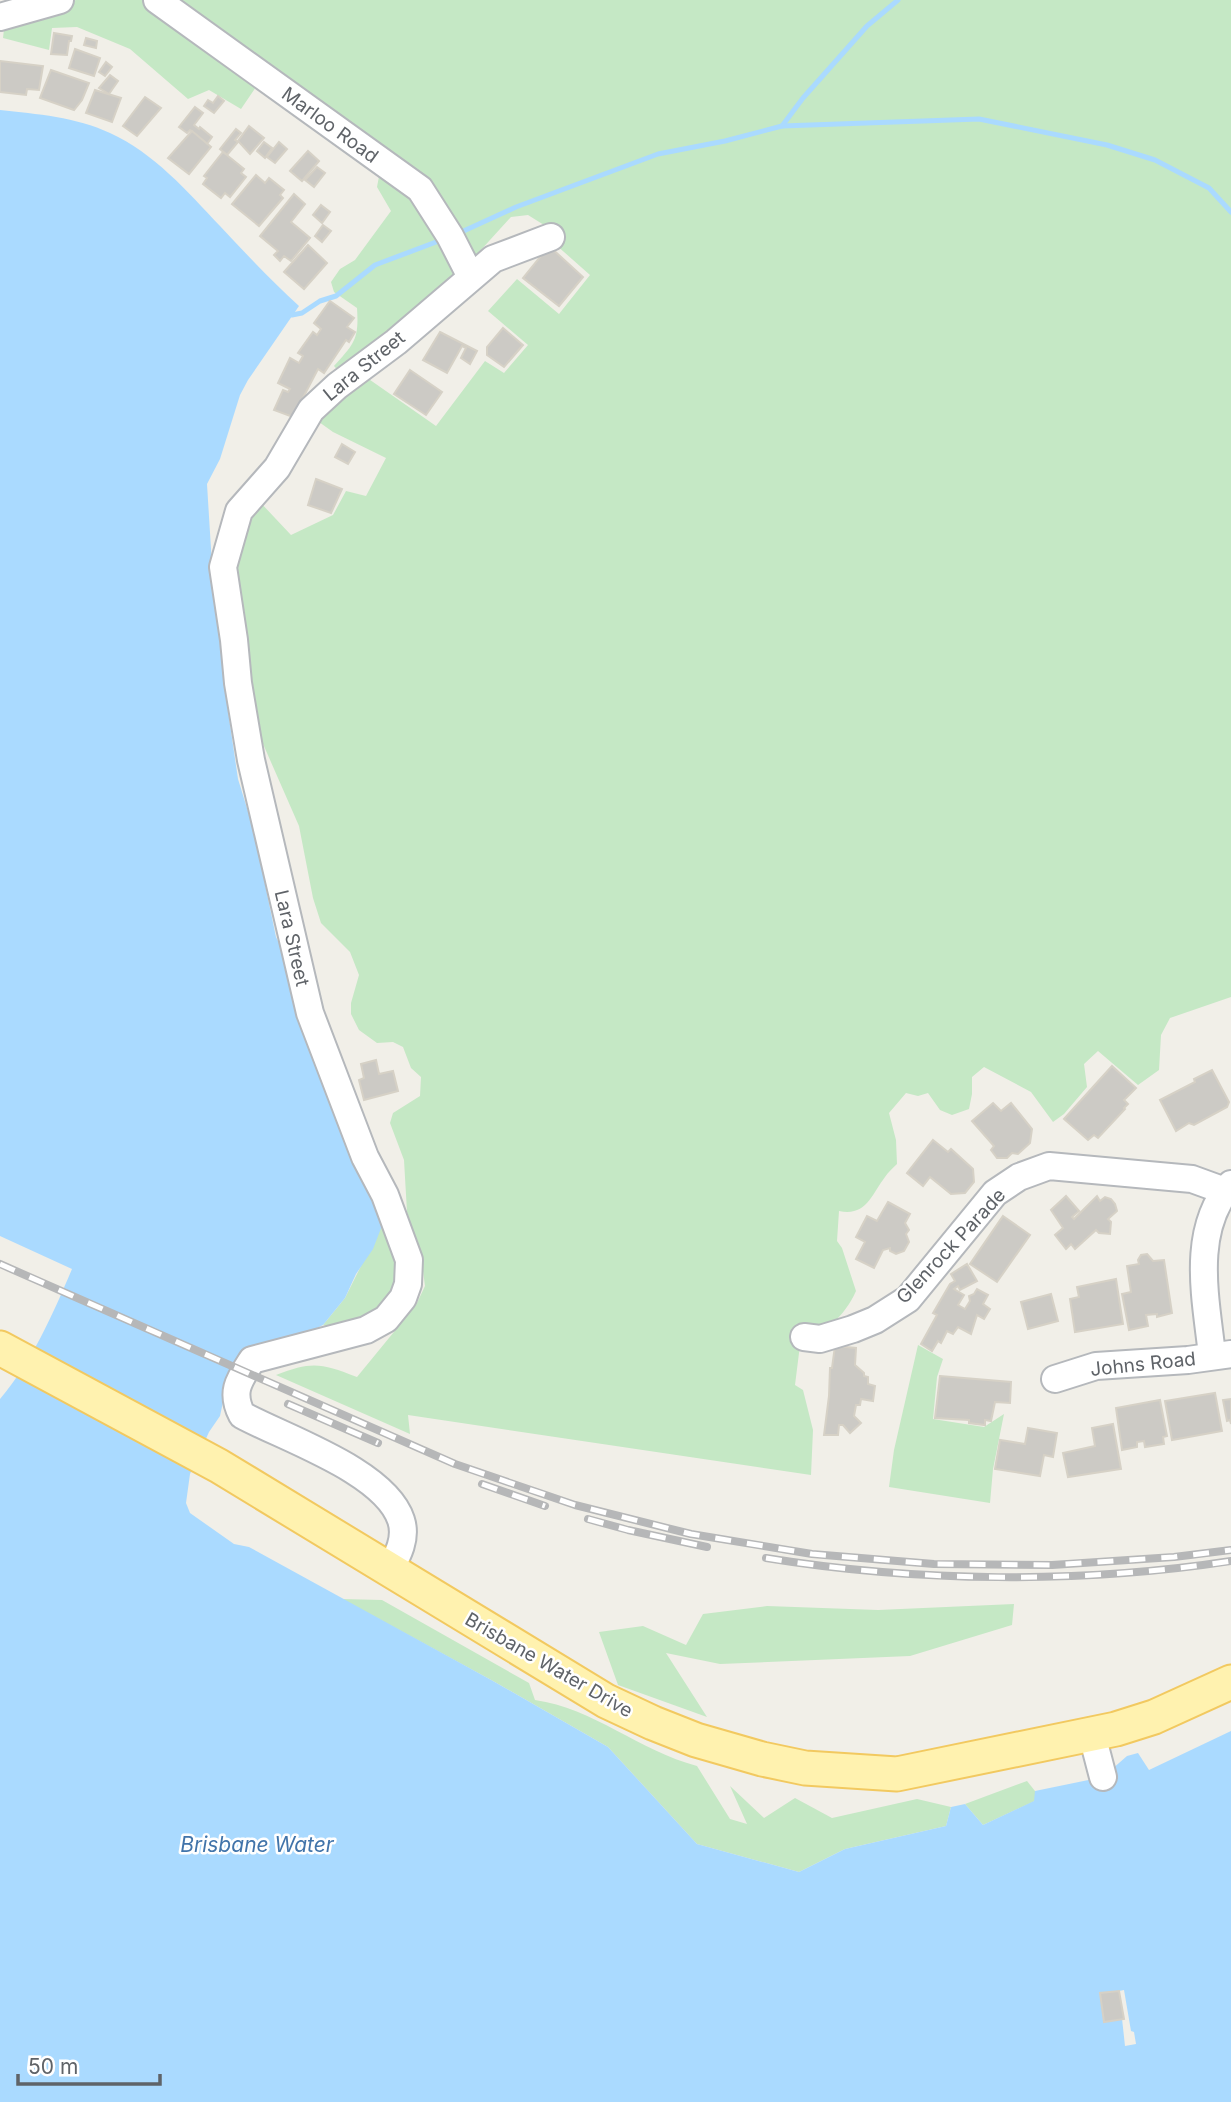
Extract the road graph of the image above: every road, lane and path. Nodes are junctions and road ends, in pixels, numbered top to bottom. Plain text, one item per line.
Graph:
1 (60, 0) edge
2 (158, 0) edge
3 (0, 17) edge
4 (551, 237) dead end
5 (471, 277) junction
6 (1228, 1188) edge
7 (804, 1337) dead end
8 (8, 1352) edge
9 (1221, 1355) edge
10 (1055, 1379) dead end
11 (390, 1571) junction
12 (1231, 1682) edge
13 (1092, 1735) junction
14 (1103, 1777) dead end

1 - 3 street
2 - 5 street, Marloo Road
4 - 5 street, Lara Street
5 - 11 street, Lara Street
6 - 7 street, Glenrock Parade
6 - 9 street, Glenrock Parade
8 - 11 main road, Brisbane Water Drive
9 - 10 street, Johns Road
11 - 13 main road, Brisbane Water Drive
12 - 13 main road, Brisbane Water Drive
13 - 14 street

